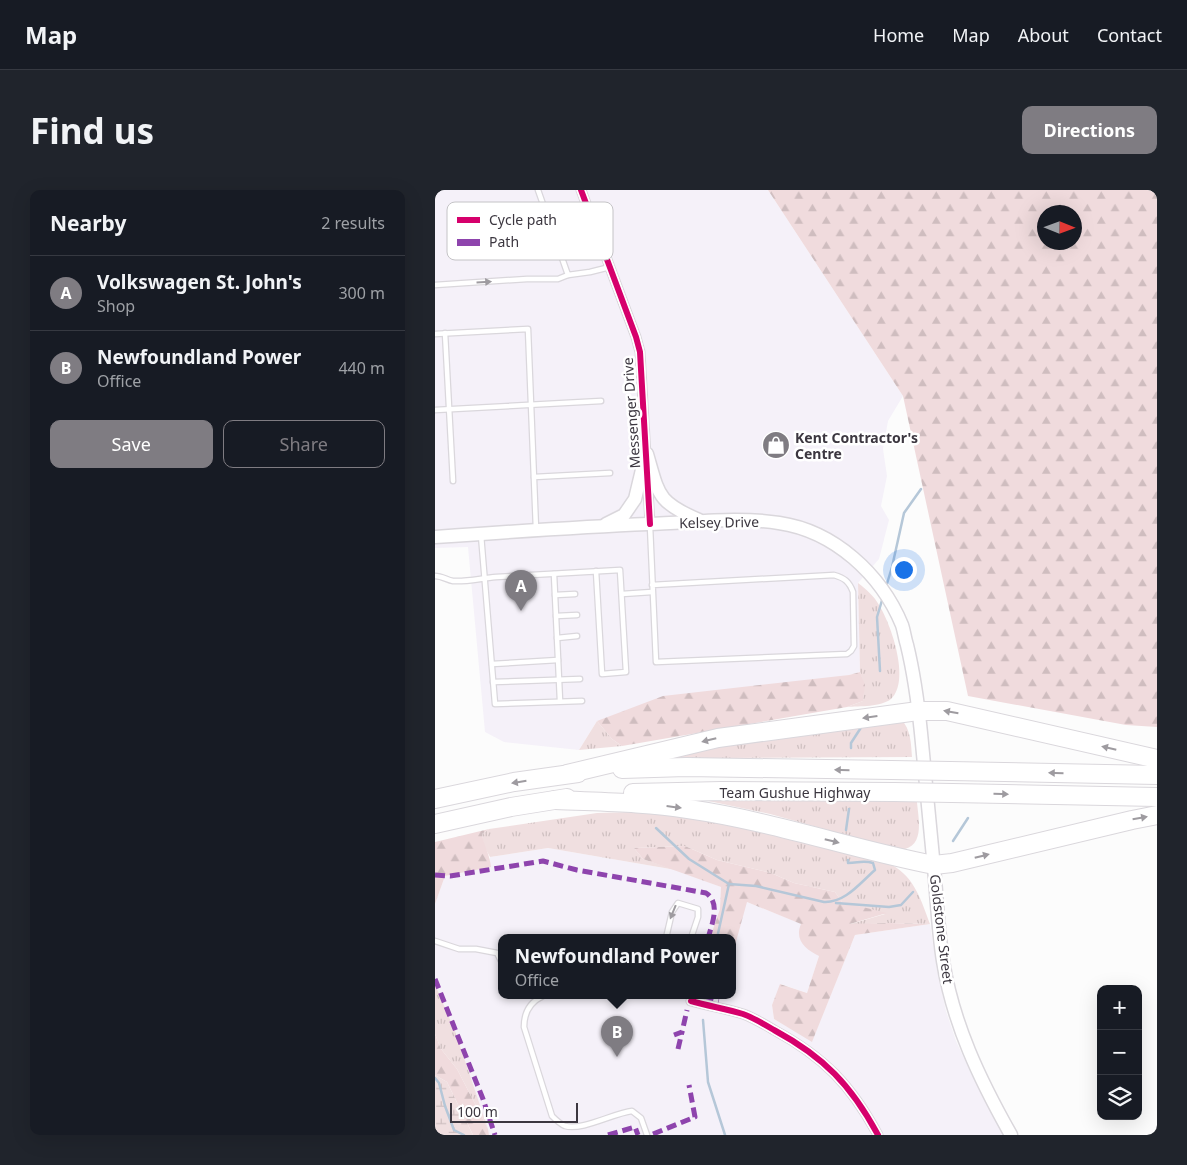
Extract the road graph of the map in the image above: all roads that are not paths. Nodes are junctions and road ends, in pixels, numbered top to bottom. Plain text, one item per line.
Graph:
1 (538, 190) edge
2 (581, 190) edge
3 (542, 202) edge
4 (586, 202) edge
5 (564, 260) edge
6 (607, 260) edge
7 (610, 267) junction
8 (569, 275) junction
9 (435, 285) edge
10 (445, 333) junction
11 (435, 334) edge
12 (601, 401) dead end
13 (531, 404) junction
14 (449, 409) junction
15 (435, 410) edge
16 (646, 453) junction
17 (609, 473) dead end
18 (534, 477) junction
19 (453, 481) dead end
20 (701, 521) junction
21 (650, 524) junction
22 (600, 527) junction
23 (536, 529) junction
24 (481, 534) junction
25 (435, 537) edge
26 (596, 571) junction
27 (554, 574) junction
28 (435, 576) edge
29 (485, 578) junction
30 (652, 585) junction
31 (652, 592) junction
32 (575, 594) dead end
33 (622, 594) junction
34 (555, 595) junction
35 (577, 615) dead end
36 (556, 616) junction
37 (577, 636) dead end
38 (557, 638) junction
39 (558, 660) junction
40 (492, 664) junction
41 (580, 678) dead end
42 (559, 679) junction
43 (493, 682) junction
44 (560, 701) junction
45 (582, 701) dead end
46 (919, 711) junction
47 (1157, 759) edge
48 (567, 774) junction
49 (1157, 775) edge
50 (1157, 797) edge
51 (435, 799) edge
52 (555, 800) junction
53 (1157, 815) edge
54 (435, 824) edge
55 (934, 865) junction
56 (667, 934) edge
57 (692, 934) edge
58 (435, 941) edge
59 (498, 955) edge
60 (538, 999) edge
61 (689, 999) edge
62 (534, 1001) joint
63 (647, 1135) edge
64 (877, 1135) edge
65 (1011, 1135) edge

1 - 3 lane
2 - 4 street, Messenger Drive
5 - 8 lane
6 - 7 street, Messenger Drive
7 - 8 lane
7 - 16 street, Messenger Drive
9 -> 8 lane
10 - 11 lane
10 - 13 lane
10 - 14 lane
12 - 13 lane
13 - 14 lane
13 - 18 lane
14 - 15 lane
14 - 19 lane
16 - 20 main road
16 - 21 street, Messenger Drive
16 - 22 main road
17 - 18 lane
18 - 23 lane
20 - 21 main road, Kelsey Drive
20 - 46 main road, Kelsey Drive
21 - 22 main road, Kelsey Drive
21 - 30 lane
22 - 23 main road, Kelsey Drive
23 - 24 main road, Kelsey Drive
24 - 25 main road, Kelsey Drive
24 - 29 lane
26 - 27 lane
26 - 33 lane
26 - 33 lane
27 - 29 lane
27 - 34 lane
28 - 29 lane
29 - 40 lane
30 - 31 lane
30 - 31 lane
31 - 33 lane
32 - 34 lane
34 - 36 lane
35 - 36 lane
36 - 38 lane
37 - 38 lane
38 - 39 lane
39 - 40 lane
39 - 42 lane
40 - 43 lane
41 - 42 lane
42 - 43 lane
42 - 44 lane
43 - 44 lane
44 - 45 lane
47 -> 46 highway
46 -> 48 highway
46 - 55 main road, Goldstone Street
49 -> 48 highway, Team Gushue Highway, bridge
48 -> 51 highway, Team Gushue Highway
52 -> 50 highway, Team Gushue Highway, bridge
52 - 54 highway, Team Gushue Highway
52 -> 55 highway
55 -> 53 highway
55 - 65 main road, Goldstone Street
57 -> 56 lane
58 - 59 lane
60 - 62 lane
61 - 64 street
62 - 63 lane

